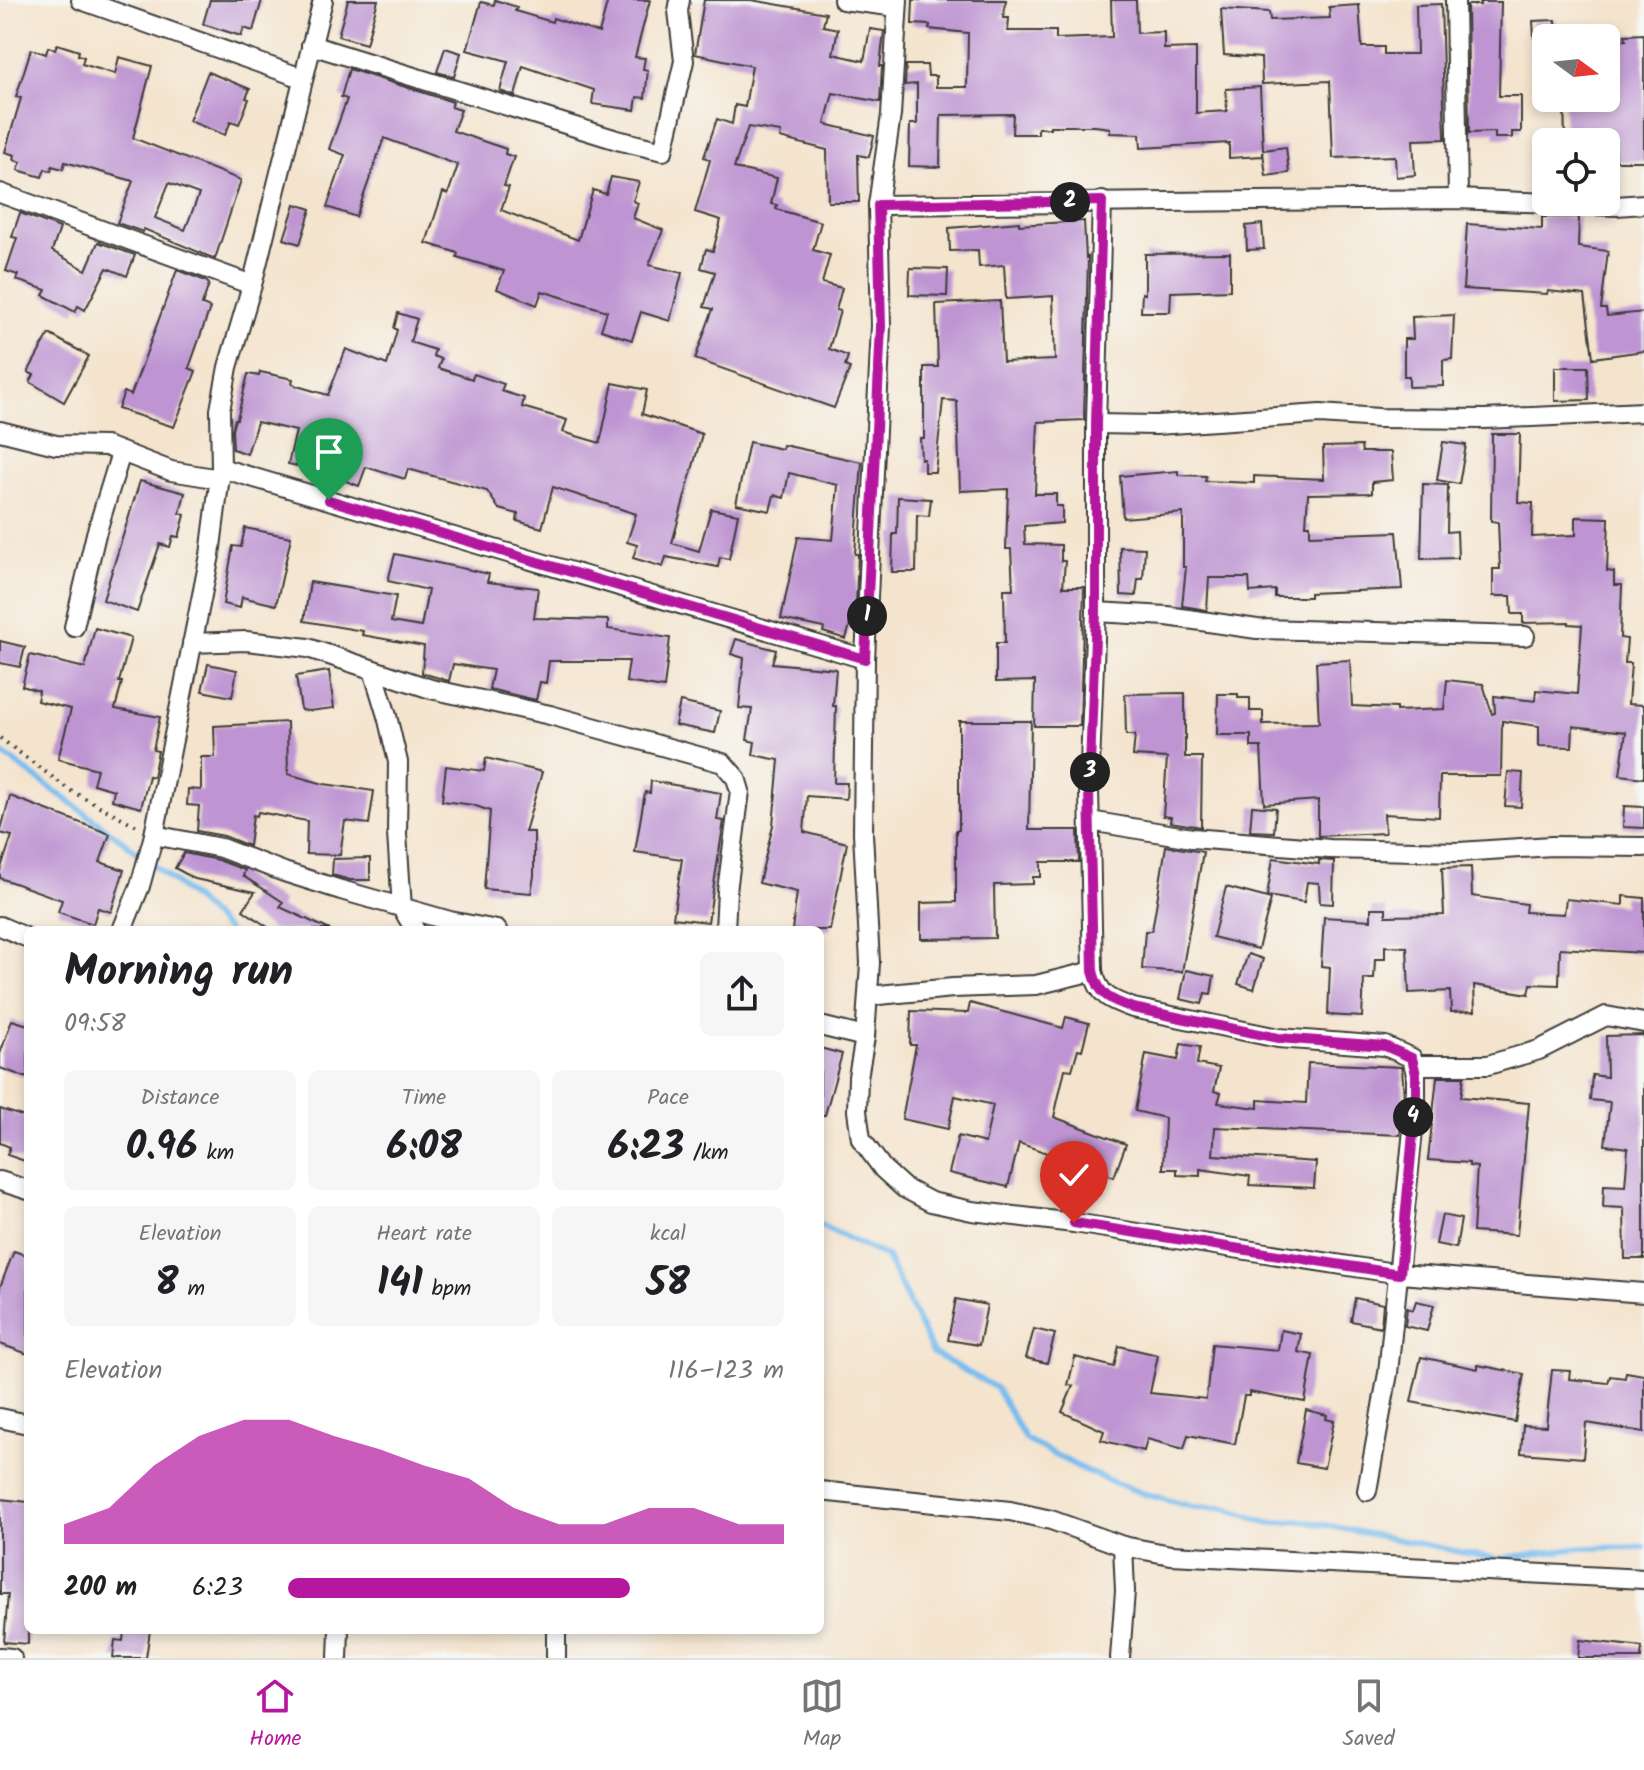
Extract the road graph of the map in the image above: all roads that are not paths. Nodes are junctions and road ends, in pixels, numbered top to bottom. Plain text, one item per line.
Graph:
1 (84, 0) edge
2 (323, 0) edge
3 (680, 0) edge
4 (843, 0) edge
5 (1455, 0) edge
6 (898, 3) edge
7 (311, 45) junction
8 (302, 78) junction
9 (0, 193) edge
10 (1458, 199) junction
11 (1102, 201) junction
12 (1644, 204) edge
13 (878, 205) junction
14 (252, 285) junction
15 (1644, 412) edge
16 (1096, 424) junction
17 (0, 431) edge
18 (121, 453) junction
19 (221, 474) junction
20 (1096, 612) junction
21 (74, 627) dead end
22 (1525, 636) dead end
23 (192, 643) junction
24 (865, 659) junction
25 (373, 670) junction
26 (1090, 821) junction
27 (152, 841) junction
28 (1644, 847) edge
29 (402, 908) junction
30 (0, 926) edge
31 (123, 926) edge
32 (413, 926) edge
33 (480, 926) edge
34 (725, 926) edge
35 (24, 936) edge
36 (1093, 971) junction
37 (868, 996) junction
38 (1644, 1023) edge
39 (824, 1027) edge
40 (865, 1037) junction
41 (1414, 1065) junction
42 (0, 1181) edge
43 (24, 1189) edge
44 (1400, 1274) junction
45 (1644, 1293) edge
46 (0, 1418) edge
47 (24, 1423) edge
48 (824, 1491) edge
49 (1367, 1491) dead end
50 (1123, 1546) junction
51 (1644, 1579) edge
52 (339, 1634) edge
53 (556, 1634) edge
54 (0, 1657) edge
55 (12, 1658) edge
56 (338, 1658) edge
57 (556, 1658) edge
58 (1120, 1658) edge

1 - 8 street
2 - 7 street
3 - 7 street
4 - 6 street
5 - 10 street
6 - 13 street
7 - 8 street
8 - 14 street
9 - 14 street
10 - 11 street
10 - 12 street
11 - 13 street
11 - 16 street
13 - 24 street
14 - 19 street
15 - 16 street
16 - 20 street
17 - 18 street
18 - 19 street
18 - 21 street
19 - 23 street
19 - 24 street
20 - 22 street
20 - 26 street
23 - 25 street
23 - 27 street
24 - 37 street
25 - 29 street
25 - 34 street
26 - 28 street
26 - 36 street
27 - 29 street
27 - 31 street
29 - 32 street
29 - 33 street
30 - 35 street
36 - 37 street
36 - 41 street
37 - 40 street
38 - 41 street
39 - 40 street
40 - 44 street
41 - 44 street
42 - 43 street
44 - 45 street
44 - 49 street
46 - 47 street
48 - 50 street
50 - 51 street
50 - 58 street
52 - 56 street
53 - 57 street
54 - 55 street

